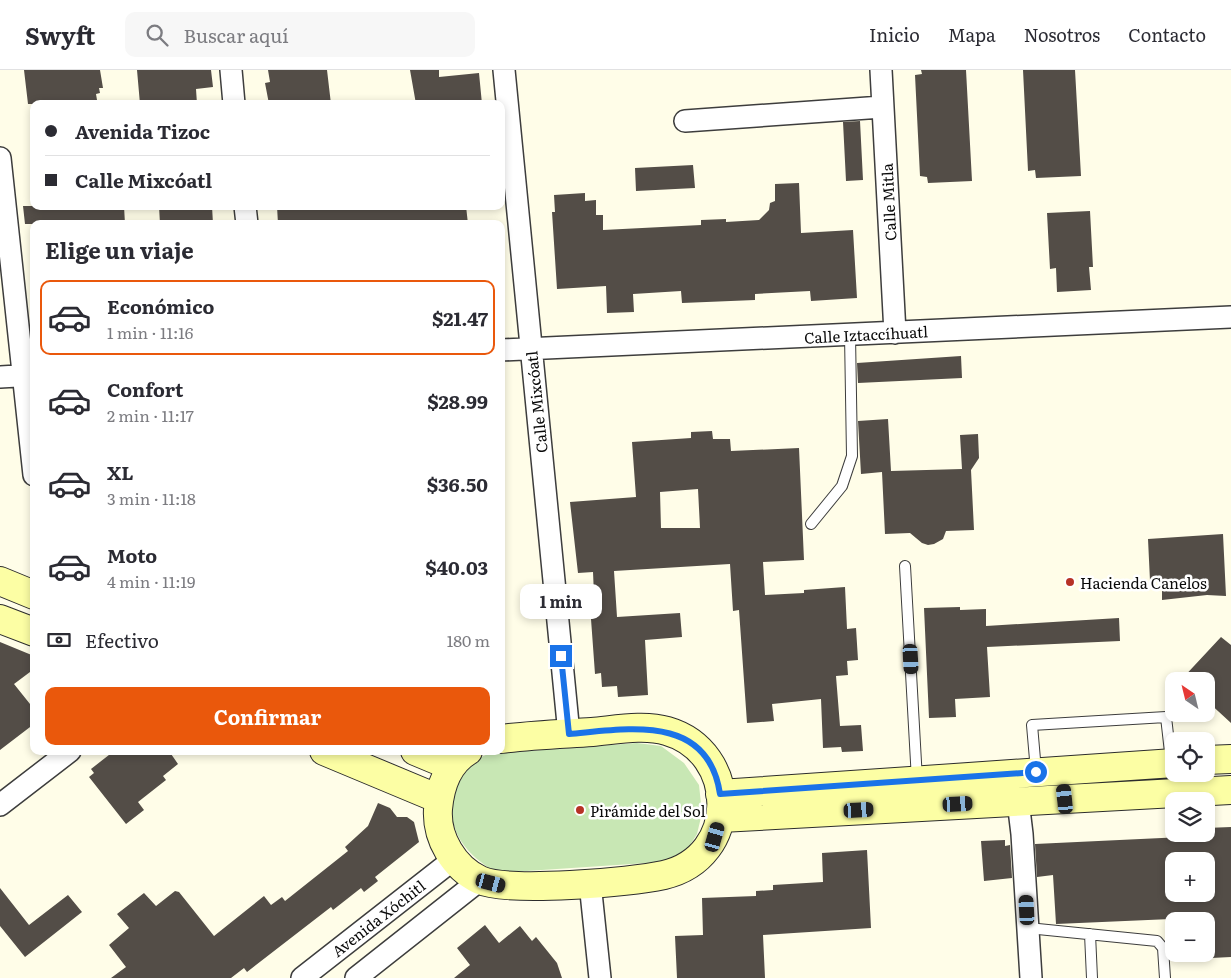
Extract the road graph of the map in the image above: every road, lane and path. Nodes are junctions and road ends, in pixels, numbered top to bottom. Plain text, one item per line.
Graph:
1 (231, 70) edge
2 (504, 70) edge
3 (881, 70) edge
4 (234, 100) edge
5 (882, 107) junction
6 (685, 121) dead end
7 (0, 158) edge
8 (1231, 317) edge
9 (895, 333) junction
10 (850, 335) junction
11 (530, 348) junction
12 (505, 350) edge
13 (29, 376) edge
14 (0, 377) edge
15 (30, 396) edge
16 (812, 524) dead end
17 (905, 566) dead end
18 (0, 581) edge
19 (30, 592) edge
20 (0, 619) edge
21 (30, 630) edge
22 (1168, 732) edge
23 (569, 734) junction
24 (505, 739) edge
25 (65, 755) edge
26 (334, 755) edge
27 (438, 755) edge
28 (460, 759) edge
29 (1231, 759) edge
30 (1215, 760) edge
31 (1165, 764) edge
32 (1049, 771) junction
33 (918, 781) junction
34 (1231, 790) edge
35 (439, 799) junction
36 (1065, 799) junction
37 (1018, 801) junction
38 (0, 805) edge
39 (720, 806) junction
40 (454, 858) junction
41 (480, 880) junction
42 (590, 883) junction
43 (1028, 928) junction
44 (1090, 934) junction
45 (302, 978) edge
46 (356, 978) edge
47 (600, 978) edge
48 (1031, 978) edge
49 (1092, 978) edge
50 (1165, 978) edge

1 - 4 street
2 - 11 street, Calle Mixcóatl
3 - 5 street, Calle Mitla
5 - 6 street
5 - 9 street, Calle Mitla
7 - 13 street
8 - 9 street, Calle Iztaccíhuatl
9 - 10 street, Calle Iztaccíhuatl
10 - 11 street, Calle Iztaccíhuatl
10 - 16 lane
11 - 12 street, Calle Iztaccíhuatl
11 - 23 street, Calle Mixcóatl
13 - 14 street
13 - 15 street
17 - 33 lane
18 - 19 main road
20 - 21 main road
22 - 32 lane
23 - 24 main road
23 - 39 main road
25 - 38 street
26 - 35 main road
27 - 28 main road
28 - 35 main road
29 - 30 main road
31 - 32 main road
32 - 33 main road
32 - 36 main road
33 - 39 main road
34 - 36 main road
35 - 40 main road
36 - 37 main road
37 - 39 main road
37 - 43 street
39 - 42 main road
40 - 41 main road
40 - 45 street, Avenida Xóchitl
41 - 42 main road
41 - 46 street
42 - 47 street
43 - 44 lane
43 - 48 street
44 - 49 lane
44 - 50 lane

